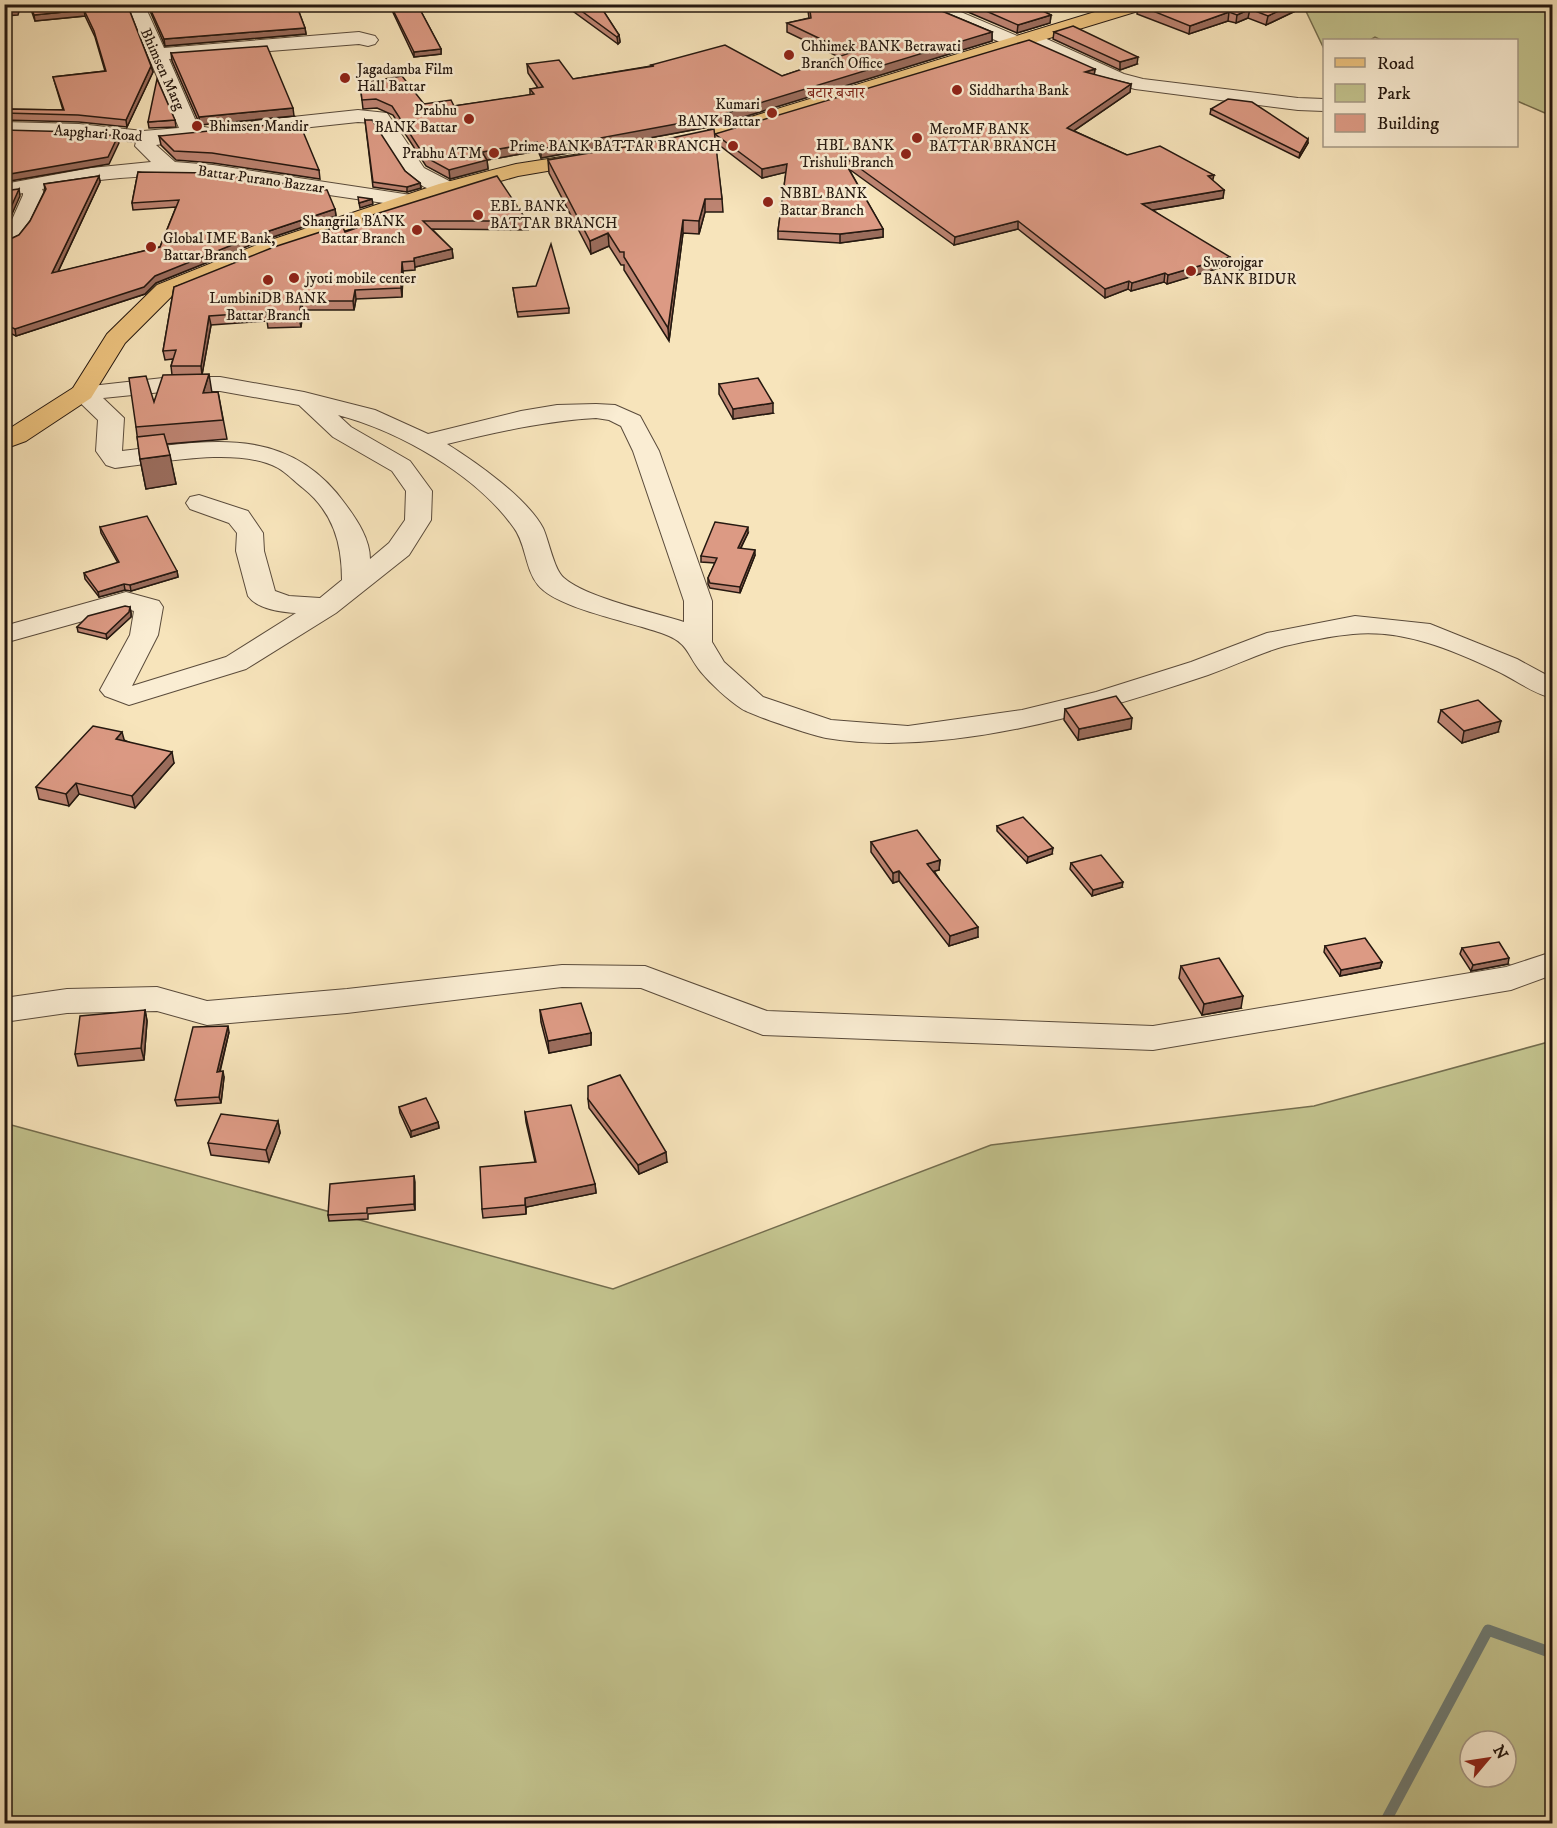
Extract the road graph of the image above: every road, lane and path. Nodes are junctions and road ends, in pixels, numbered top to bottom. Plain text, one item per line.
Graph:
1 (135, 4) edge
2 (925, 4) edge
3 (1141, 4) edge
4 (368, 40) dead end
5 (1025, 41) junction
6 (159, 54) junction
7 (1323, 105) edge
8 (4, 128) edge
9 (191, 134) junction
10 (697, 137) edge
11 (608, 155) edge
12 (169, 168) junction
13 (30, 185) junction
14 (447, 189) junction
15 (4, 191) edge
16 (411, 201) junction
17 (4, 241) edge
18 (82, 393) junction
19 (304, 399) junction
20 (4, 441) edge
21 (425, 442) junction
22 (199, 503) dead end
23 (356, 582) junction
24 (326, 607) junction
25 (4, 635) edge
26 (698, 642) junction
27 (1552, 689) edge
28 (1552, 963) edge
29 (4, 1010) edge

1 - 6 street, Bhimsen Marg
2 - 5 street
3 - 5 main road
4 - 6 street
5 - 7 street
5 - 10 main road
6 - 9 street, Bhimsen Marg
8 - 9 street, Aapghari Road
9 - 12 street
9 - 14 street
11 - 14 main road
12 - 13 street, Battar Purano Bazzar
12 - 16 street, Battar Purano Bazzar
13 - 15 street, Battar Purano Bazzar
13 - 17 street
14 - 16 main road
16 - 18 main road
18 - 19 street
18 - 20 main road
18 - 23 street
19 - 21 street
19 - 23 street
21 - 26 street
21 - 26 street
22 - 24 street
23 - 24 street
24 - 25 street
26 - 27 street
28 - 29 street

